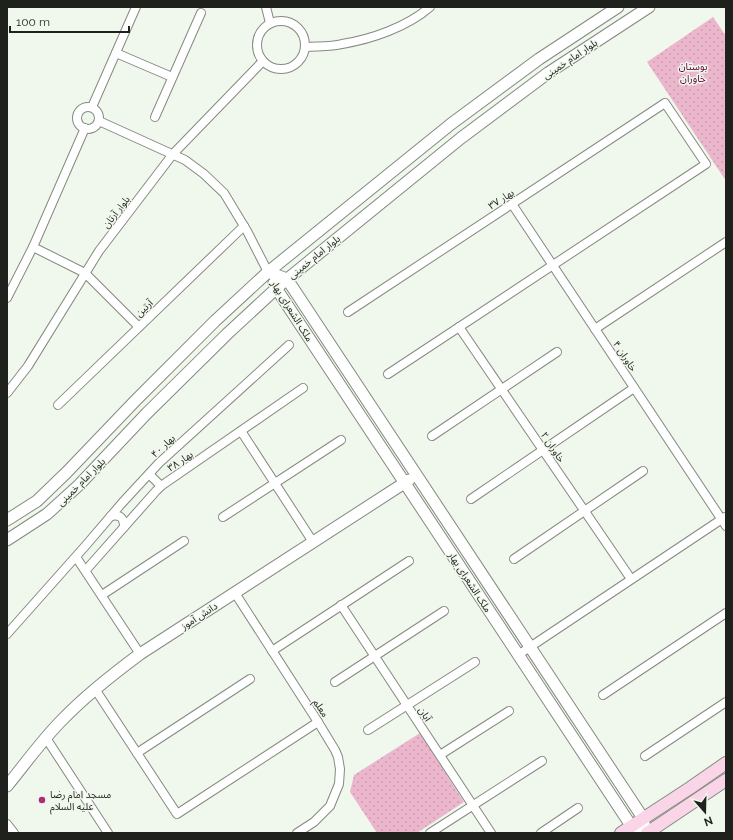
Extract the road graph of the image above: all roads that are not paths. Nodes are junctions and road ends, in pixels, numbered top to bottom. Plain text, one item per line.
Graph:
1 (136, 7) edge
2 (266, 7) edge
3 (430, 7) edge
4 (618, 7) edge
5 (649, 7) edge
6 (201, 13) dead end
7 (270, 23) junction
8 (305, 47) junction
9 (116, 53) junction
10 (263, 61) junction
11 (172, 77) junction
12 (92, 107) junction
13 (155, 117) dead end
14 (99, 121) junction
15 (85, 128) junction
16 (173, 154) junction
17 (512, 204) junction
18 (244, 226) junction
19 (726, 242) edge
20 (33, 247) junction
21 (552, 265) junction
22 (268, 272) junction
23 (85, 273) junction
24 (287, 279) junction
25 (276, 288) junction
26 (7, 298) edge
27 (348, 312) dead end
28 (459, 326) junction
29 (139, 327) junction
30 (595, 329) junction
31 (289, 345) dead end
32 (557, 352) dead end
33 (388, 374) dead end
34 (303, 388) dead end
35 (634, 388) junction
36 (502, 389) junction
37 (7, 393) edge
38 (58, 405) dead end
39 (241, 431) junction
40 (432, 436) dead end
41 (341, 440) dead end
42 (544, 450) junction
43 (643, 471) dead end
44 (148, 474) junction
45 (417, 475) junction
46 (275, 483) junction
47 (405, 483) junction
48 (161, 486) junction
49 (471, 499) dead end
50 (585, 511) junction
51 (111, 516) junction
52 (222, 517) dead end
53 (7, 520) edge
54 (724, 521) edge
55 (124, 527) junction
56 (7, 540) edge
57 (184, 541) dead end
58 (313, 542) junction
59 (76, 556) junction
60 (514, 559) dead end
61 (409, 561) dead end
62 (86, 570) junction
63 (631, 579) junction
64 (235, 593) junction
65 (102, 595) junction
66 (341, 605) junction
67 (444, 611) dead end
68 (726, 613) edge
69 (7, 634) edge
70 (530, 647) junction
71 (272, 651) junction
72 (140, 654) junction
73 (518, 655) junction
74 (375, 656) junction
75 (475, 662) dead end
76 (250, 679) dead end
77 (335, 682) dead end
78 (95, 689) junction
79 (604, 695) dead end
80 (726, 702) edge
81 (407, 705) junction
82 (509, 711) dead end
83 (318, 722) junction
84 (368, 730) dead end
85 (46, 738) junction
86 (137, 753) junction
87 (440, 755) junction
88 (645, 756) dead end
89 (542, 761) dead end
90 (726, 762) edge
91 (726, 780) edge
92 (7, 786) edge
93 (473, 805) junction
94 (578, 808) dead end
95 (643, 818) junction
96 (7, 824) edge
97 (626, 830) edge
98 (14, 833) edge
99 (108, 833) edge
100 (297, 833) edge
101 (430, 833) edge
102 (492, 833) edge
103 (541, 833) edge
104 (646, 833) edge

1 - 9 street
2 - 7 street
3 - 8 street
4 - 22 street, بلوار امام خمینی
5 - 24 street, بلوار امام خمینی
6 - 11 street
7 - 8 street
7 - 10 street
8 - 10 street
9 - 11 street
9 - 12 street
10 - 16 street, بلوار آرتان
11 - 13 street
12 - 14 street
12 - 15 street
14 - 15 street
14 - 16 street
15 - 20 street
16 - 18 street
16 - 23 street, بلوار آرتان
17 - 21 street, خاوران ۴
17 - 21 street, بهار ۳۷
17 - 27 street, بهار ۳۷
18 - 22 street
18 - 29 street, آرتین
19 - 30 street
20 - 23 street
20 - 26 street
21 - 28 street
21 - 30 street, خاوران ۴
22 - 24 street, ملک الشعرای بهار
22 - 25 street, ملک الشعرای بهار
22 - 53 street, بلوار امام خمینی
23 - 29 street
23 - 37 street, بلوار آرتان
24 - 25 street, بلوار امام خمینی
24 - 45 street, ملک الشعرای بهار
25 - 47 street, ملک الشعرای بهار
25 - 56 street, بلوار امام خمینی
28 - 33 street
28 - 36 street, خاوران ۲
29 - 38 street, آرتین
30 - 35 street, خاوران ۴
31 - 44 street, بهار ۴۰
32 - 36 street
34 - 39 street, بهار ۳۸
35 - 42 street
35 - 54 street, خاوران ۴
36 - 40 street
36 - 42 street, خاوران ۲
39 - 46 street
39 - 48 street, بهار ۳۸
41 - 46 street
42 - 49 street
42 - 50 street, خاوران ۲
43 - 50 street
44 - 48 street
44 - 51 street, بهار ۴۰
45 - 47 street, دانش آموز
45 - 70 street, ملک الشعرای بهار
46 - 52 street
46 - 58 street
47 - 58 street, دانش آموز
47 - 73 street, ملک الشعرای بهار
48 - 55 street, بهار ۳۸
50 - 60 street
50 - 63 street, خاوران ۲
51 - 55 street
51 - 59 street, بهار ۴۰
54 - 63 street
55 - 62 street, بهار ۳۸
57 - 65 street
58 - 64 street, دانش آموز
59 - 62 street
59 - 69 street, بهار ۴۰
61 - 66 street
62 - 65 street
63 - 70 street
64 - 71 street, معلم
64 - 72 street, دانش آموز
65 - 72 street
66 - 71 street
66 - 74 street, آبان
67 - 74 street
68 - 79 street
70 - 73 street
70 - 95 street, ملک الشعرای بهار
71 - 83 street, معلم
72 - 78 street, دانش آموز
73 - 97 street, ملک الشعرای بهار
74 - 77 street
74 - 81 street, آبان
75 - 81 street
76 - 86 street
78 - 85 street, دانش آموز
78 - 86 street
80 - 88 street
81 - 84 street
81 - 87 street, آبان
82 - 87 street
83 - 86 street
83 - 100 street, معلم
85 - 92 street, دانش آموز
85 - 99 street
87 - 93 street, آبان
89 - 93 street
90 - 95 main road
91 - 104 main road
93 - 101 street
93 - 102 street, آبان
94 - 103 street
95 - 97 main road
95 - 104 street, ملک الشعرای بهار
96 - 98 street
97 - 104 street, ملک الشعرای بهار

